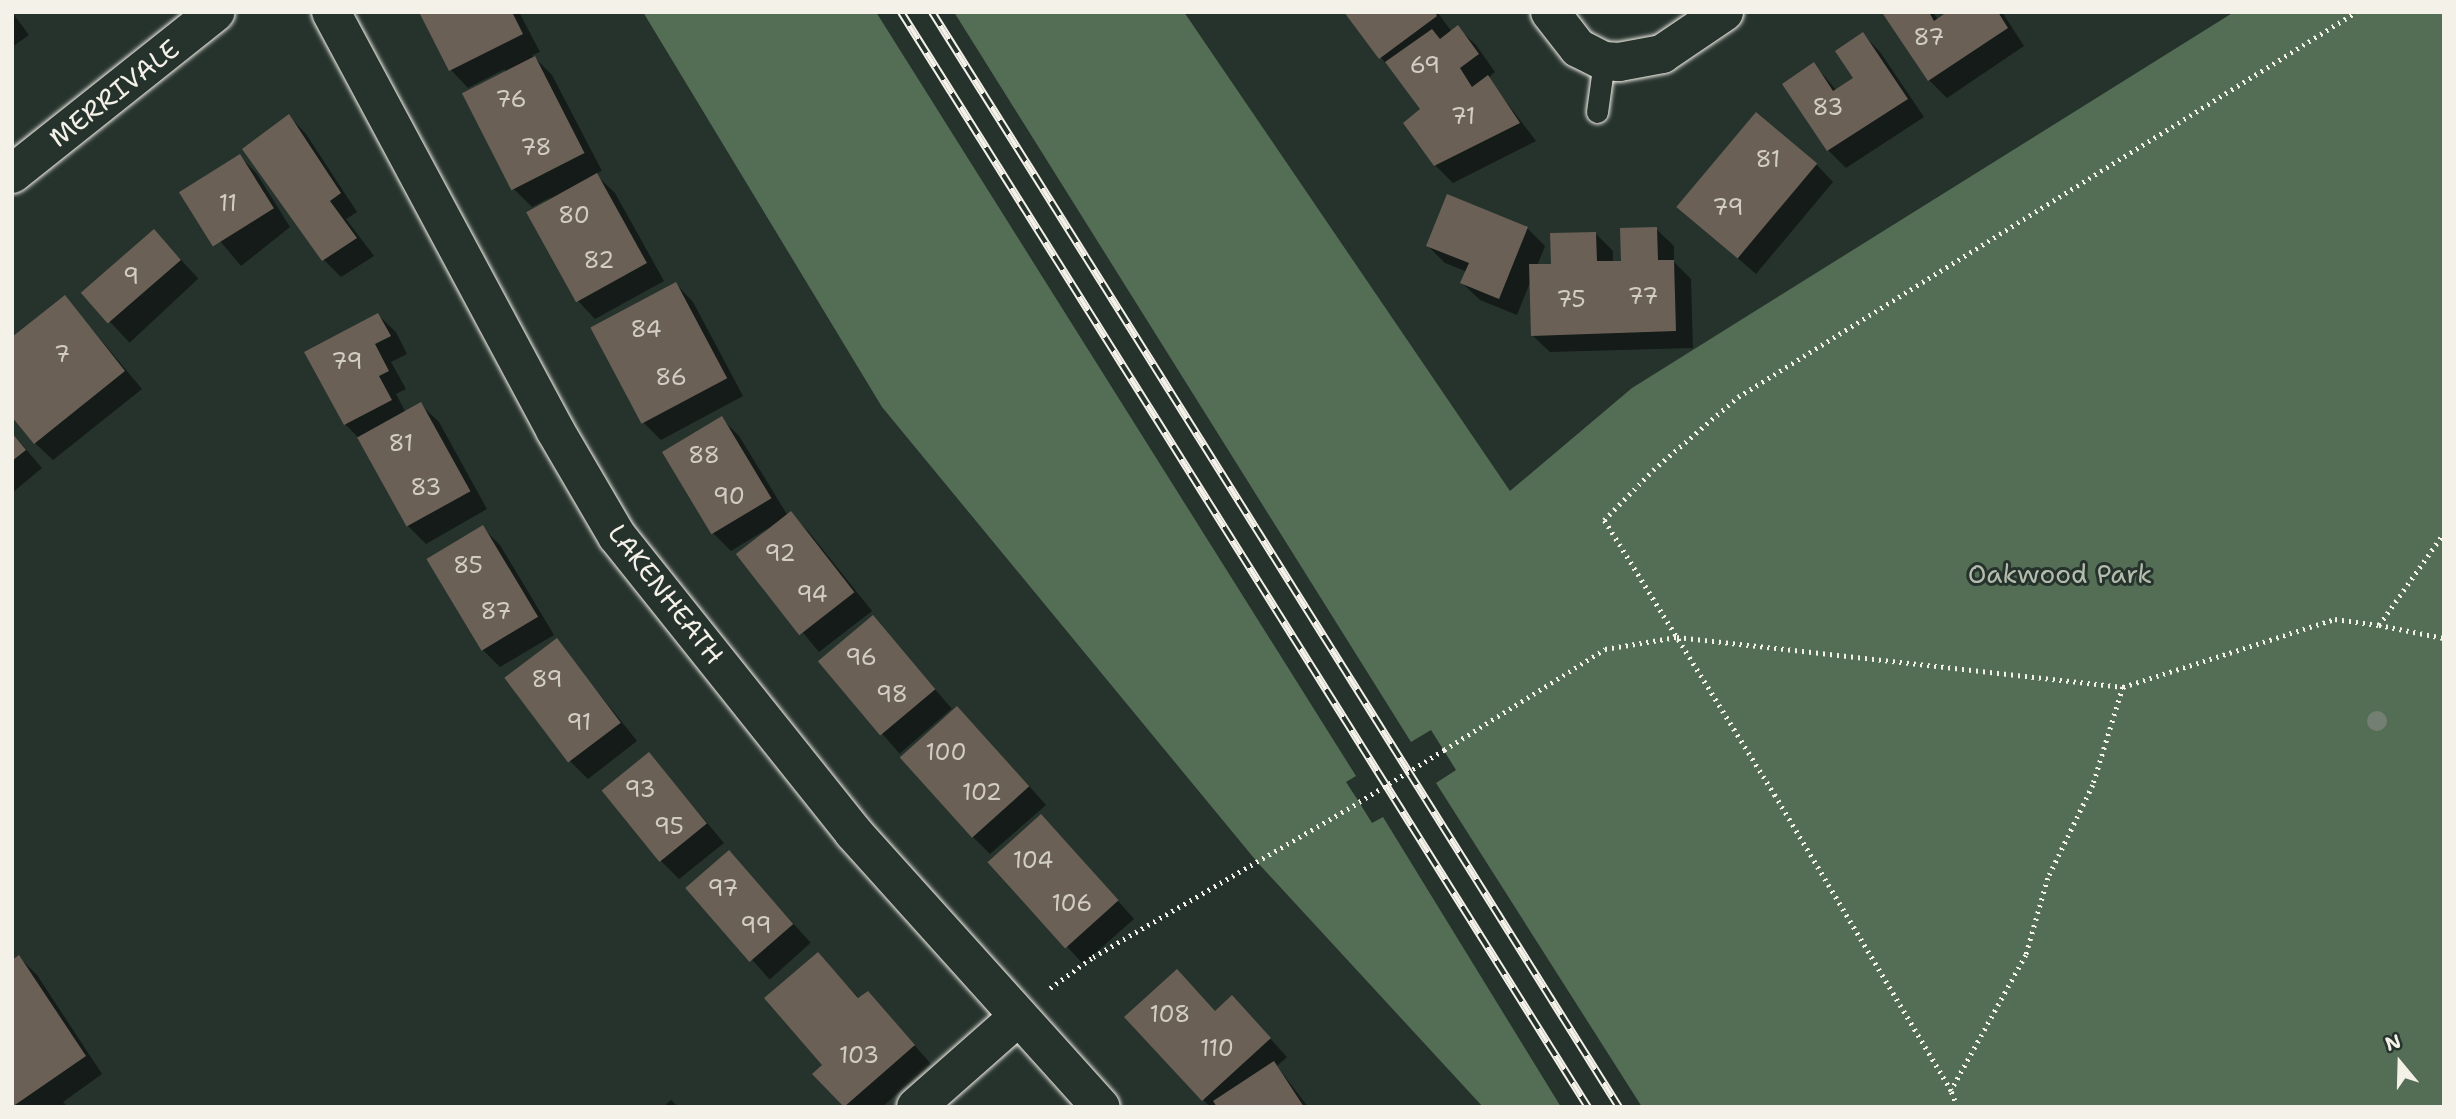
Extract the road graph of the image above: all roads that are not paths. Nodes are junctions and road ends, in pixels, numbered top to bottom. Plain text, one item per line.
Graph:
1 (216, 12) edge
2 (331, 12) edge
3 (1550, 12) edge
4 (1724, 12) edge
5 (1604, 61) junction
6 (1597, 112) dead end
7 (12, 174) edge
8 (1018, 1017) junction
9 (916, 1107) edge
10 (1101, 1107) edge

1 - 7 street, MERRIVALE
2 - 8 street, LAKENHEATH
3 - 5 street
4 - 5 street
5 - 6 lane
8 - 9 street
8 - 10 street, LAKENHEATH

